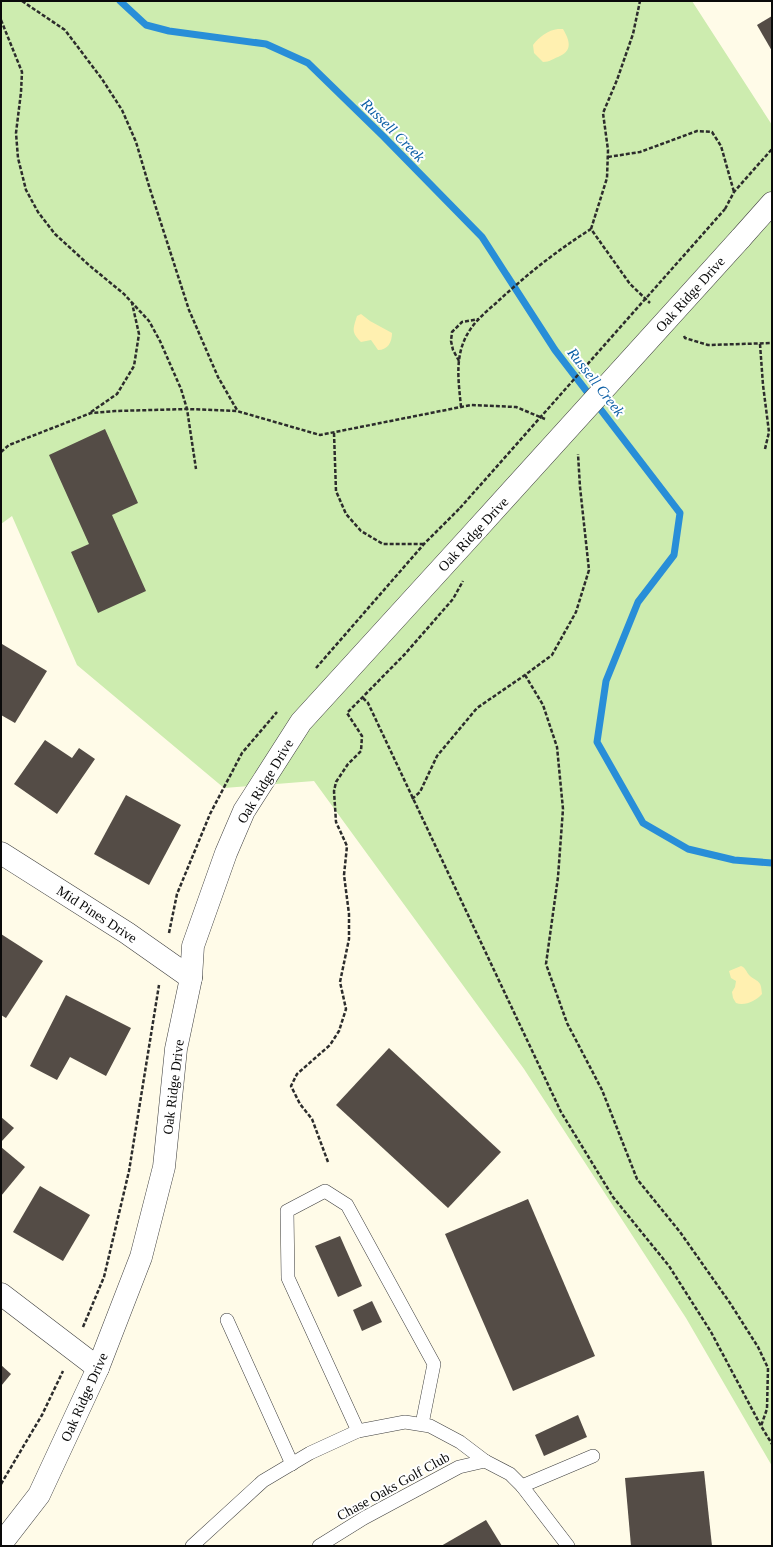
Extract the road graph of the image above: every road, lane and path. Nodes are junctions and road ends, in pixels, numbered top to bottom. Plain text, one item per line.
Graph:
1 (22, 1) edge
2 (640, 1) edge
3 (1, 20) edge
4 (772, 149) edge
5 (608, 157) junction
6 (734, 192) junction
7 (772, 203) edge
8 (591, 229) dead end
9 (560, 249) dead end
10 (132, 303) junction
11 (479, 319) junction
12 (760, 344) dead end
13 (459, 361) junction
14 (461, 407) junction
15 (188, 409) junction
16 (238, 411) junction
17 (90, 413) junction
18 (548, 421) dead end
19 (334, 432) junction
20 (765, 449) dead end
21 (1, 452) edge
22 (578, 452) dead end
23 (196, 469) dead end
24 (424, 544) junction
25 (465, 578) dead end
26 (314, 669) dead end
27 (525, 675) junction
28 (363, 698) junction
29 (280, 709) dead end
30 (412, 799) junction
31 (1, 853) edge
32 (164, 959) junction
33 (191, 978) junction
34 (328, 1162) dead end
35 (1, 1294) edge
36 (227, 1320) dead end
37 (74, 1349) junction
38 (98, 1368) junction
39 (422, 1424) junction
40 (761, 1426) junction
41 (358, 1431) junction
42 (772, 1444) edge
43 (593, 1456) dead end
44 (485, 1460) junction
45 (292, 1464) junction
46 (1, 1484) edge
47 (522, 1486) junction
48 (1, 1544) edge
49 (192, 1546) edge
50 (320, 1546) edge
51 (568, 1546) edge

1 - 16 path
2 - 5 path
3 - 10 path
4 - 6 path
5 - 6 path
5 - 8 path
6 - 24 path, bridge
7 - 33 street, Oak Ridge Drive, bridge
9 - 11 path
10 - 15 path
10 - 17 path
11 - 13 path
11 - 13 path
12 - 20 path
13 - 14 path
14 - 18 path
14 - 19 path
15 - 16 path
15 - 17 path
15 - 23 path
16 - 19 path
17 - 21 path
19 - 24 path
22 - 27 path
24 - 26 path
25 - 28 path
27 - 30 path
27 - 40 path
28 - 30 path
28 - 34 path
29 - 32 path
30 - 40 path
31 - 32 street, Mid Pines Drive
32 - 33 street, Mid Pines Drive
32 - 37 path
33 - 38 street, Oak Ridge Drive
35 - 37 street
36 - 45 lane
37 - 38 street
37 - 46 path
38 - 48 street, Oak Ridge Drive
39 - 41 lane, Chase Oaks Golf Club
39 - 41 lane
39 - 44 lane, Chase Oaks Golf Club
40 - 42 path
41 - 45 lane, Chase Oaks Golf Club
43 - 47 lane
44 - 47 lane, Chase Oaks Golf Club
44 - 50 lane, Chase Oaks Golf Club
45 - 49 lane, Chase Oaks Golf Club
47 - 51 lane, Chase Oaks Golf Club

